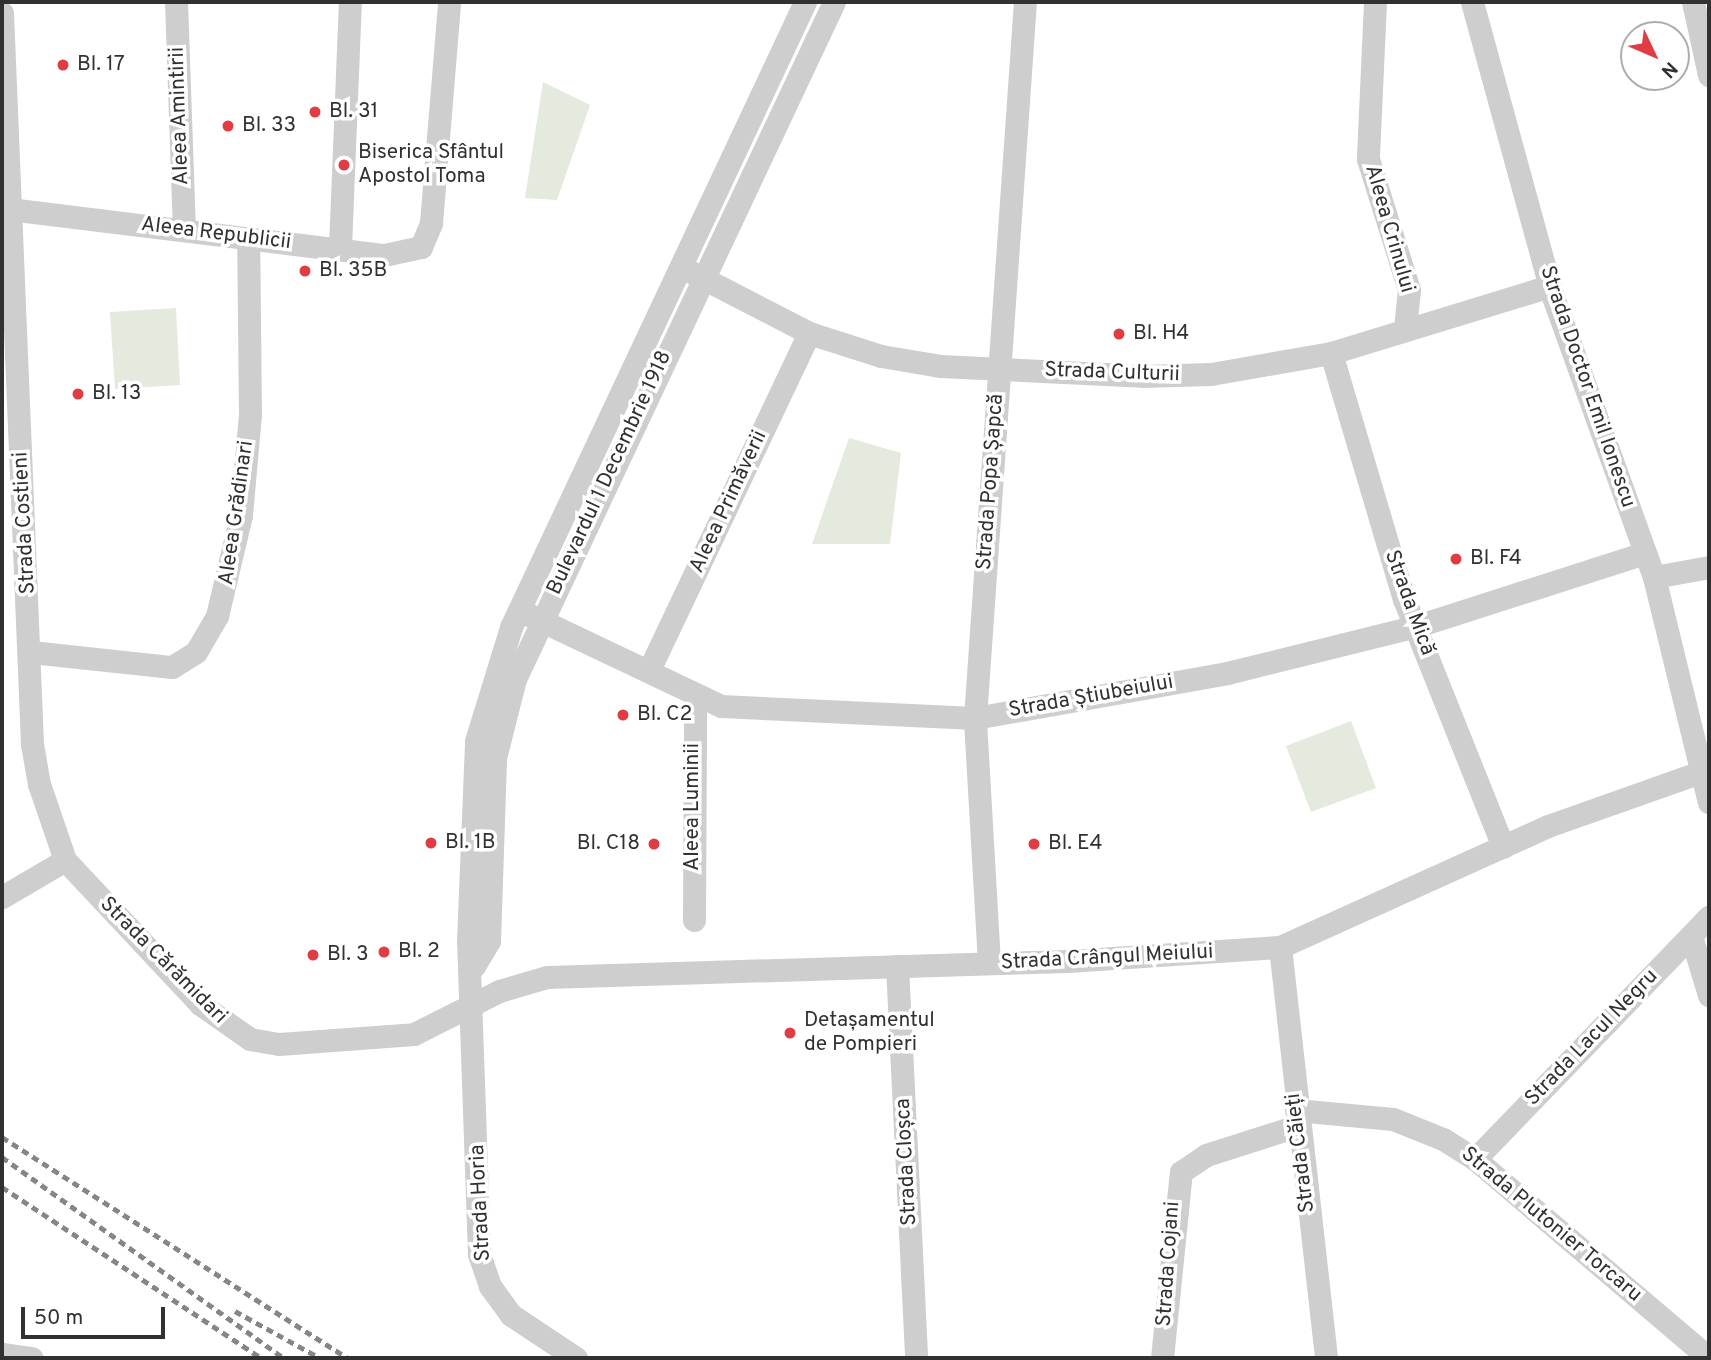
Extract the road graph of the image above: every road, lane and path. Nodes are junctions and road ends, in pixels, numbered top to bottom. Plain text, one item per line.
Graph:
1 (176, 2) edge
2 (350, 2) edge
3 (449, 2) edge
4 (805, 2) edge
5 (834, 2) edge
6 (1026, 2) edge
7 (1375, 2) edge
8 (1472, 2) edge
9 (1693, 2) edge
10 (2, 13) edge
11 (1709, 75) edge
12 (9, 209) junction
13 (184, 230) junction
14 (248, 239) junction
15 (340, 248) junction
16 (682, 267) junction
17 (703, 277) junction
18 (1550, 286) junction
19 (1405, 329) junction
20 (809, 333) junction
21 (1331, 353) junction
22 (998, 369) junction
23 (1645, 552) junction
24 (1709, 567) edge
25 (1654, 577) junction
26 (519, 610) junction
27 (541, 619) junction
28 (1417, 626) junction
29 (31, 652) junction
30 (649, 670) junction
31 (695, 694) junction
32 (975, 718) junction
33 (1706, 770) edge
34 (1709, 802) edge
35 (1503, 847) junction
36 (65, 860) junction
37 (2, 897) edge
38 (1709, 917) edge
39 (694, 920) dead end
40 (1690, 936) junction
41 (1280, 947) junction
42 (989, 963) junction
43 (474, 966) junction
44 (897, 966) junction
45 (1709, 995) edge
46 (475, 1004) junction
47 (1296, 1118) junction
48 (1475, 1159) junction
49 (2, 1354) edge
50 (32, 1358) edge
51 (576, 1358) edge
52 (916, 1358) edge
53 (1162, 1358) edge
54 (1326, 1358) edge
55 (1709, 1358) edge

1 - 13 street, Aleea Amintirii
2 - 15 street
3 - 15 street, Aleea Republicii
4 - 16 street, Bulevardul 1 Decembrie 1918
5 - 17 street, Bulevardul 1 Decembrie 1918
6 - 22 street, Strada Popa Șapcă
7 - 19 street, Aleea Crinului
8 - 18 street, Strada Doctor Emil Ionescu
9 - 11 street
10 - 12 street, Strada Costieni
12 - 13 street, Aleea Republicii
12 - 29 street, Strada Costieni
13 - 14 street, Aleea Republicii
14 - 15 street, Aleea Republicii
14 - 29 street, Aleea Grădinari
16 - 17 street, Strada Culturii
16 - 26 street, Bulevardul 1 Decembrie 1918
17 - 20 street, Strada Culturii
17 - 27 street, Bulevardul 1 Decembrie 1918
18 - 19 street, Strada Culturii
18 - 23 street, Strada Doctor Emil Ionescu
19 - 21 street, Strada Culturii
20 - 22 street, Strada Culturii
20 - 30 street, Aleea Primăverii
21 - 22 street, Strada Culturii
21 - 28 street, Strada Mică
22 - 32 street, Strada Popa Șapcă
23 - 25 street, Strada Doctor Emil Ionescu
23 - 28 street, Strada Știubeiului
24 - 25 street
25 - 33 street, Strada Doctor Emil Ionescu
26 - 27 street, Strada Știubeiului
26 - 43 street, Bulevardul 1 Decembrie 1918
27 - 30 street, Strada Știubeiului
27 - 43 street, Bulevardul 1 Decembrie 1918
28 - 32 street, Strada Știubeiului
28 - 35 street, Strada Mică
29 - 36 street, Strada Costieni
30 - 31 street, Strada Știubeiului
31 - 32 street, Strada Știubeiului
31 - 39 street, Aleea Luminii
32 - 42 street, Strada Popa Șapcă
33 - 34 street
33 - 35 street, Strada Crângul Meiului
35 - 41 street, Strada Crângul Meiului
36 - 37 street
36 - 46 street, Strada Cărămidari
38 - 40 street, Strada Lacul Negru
40 - 45 street
40 - 48 street, Strada Lacul Negru
41 - 42 street, Strada Crângul Meiului
41 - 47 street, Strada Căieți
42 - 44 street, Strada Crângul Meiului
43 - 46 street, Bulevardul 1 Decembrie 1918
44 - 46 street, Strada Crângul Meiului
44 - 52 street, Strada Cloșca
46 - 51 street, Strada Horia
47 - 48 street, Strada Plutonier Torcaru
47 - 53 street, Strada Cojani
47 - 54 street, Strada Căieți
48 - 55 street, Strada Plutonier Torcaru
49 - 50 street

